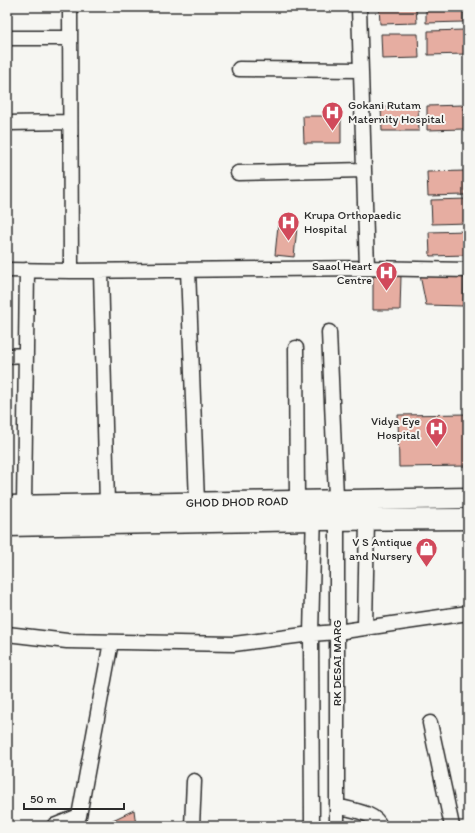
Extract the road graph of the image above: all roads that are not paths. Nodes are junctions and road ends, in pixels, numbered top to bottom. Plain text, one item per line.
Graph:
1 (70, 7) edge
2 (359, 7) edge
3 (7, 38) edge
4 (70, 38) junction
5 (239, 69) dead end
6 (361, 70) junction
7 (70, 122) junction
8 (7, 123) edge
9 (364, 170) junction
10 (238, 173) dead end
11 (367, 268) junction
12 (7, 270) edge
13 (27, 270) junction
14 (188, 270) junction
15 (468, 270) edge
16 (71, 271) junction
17 (101, 271) junction
18 (329, 332) dead end
19 (296, 348) dead end
20 (26, 355) junction
21 (7, 356) edge
22 (468, 498) edge
23 (337, 500) junction
24 (197, 502) junction
25 (107, 504) junction
26 (15, 505) edge
27 (309, 507) junction
28 (367, 519) junction
29 (468, 519) edge
30 (338, 520) junction
31 (7, 526) edge
32 (468, 613) edge
33 (366, 628) junction
34 (337, 632) junction
35 (7, 634) edge
36 (311, 634) junction
37 (111, 642) junction
38 (430, 723) dead end
39 (194, 782) dead end
40 (337, 806) junction
41 (54, 826) edge
42 (192, 826) edge
43 (312, 826) edge
44 (337, 826) edge
45 (380, 826) edge
46 (452, 826) edge

1 - 4 street
2 - 6 street
3 - 4 street
4 - 7 street
5 - 6 street
6 - 9 street
7 - 8 street
7 - 16 street
9 - 10 street
9 - 11 street
11 - 14 street
11 - 15 street
12 - 13 street
13 - 16 street
13 - 20 street
14 - 17 street
14 - 24 street
16 - 17 street
17 - 25 street
18 - 23 street, RK DESAI MARG
19 - 27 street
20 - 21 street
20 - 26 street
22 - 23 main road, GHOD DHOD ROAD
23 - 27 main road, GHOD DHOD ROAD
23 - 30 street, RK DESAI MARG
24 - 25 main road, GHOD DHOD ROAD
24 - 27 main road, GHOD DHOD ROAD
25 - 26 main road, GHOD DHOD ROAD
27 - 30 main road
27 - 31 main road
27 - 36 street
28 - 29 main road
28 - 30 main road
28 - 33 street
30 - 34 street, RK DESAI MARG
32 - 33 street
33 - 34 street
34 - 36 street
34 - 40 street, RK DESAI MARG
35 - 37 street
36 - 37 street
36 - 43 street
37 - 41 street
38 - 46 street
39 - 42 street
40 - 44 street, RK DESAI MARG
40 - 45 street

